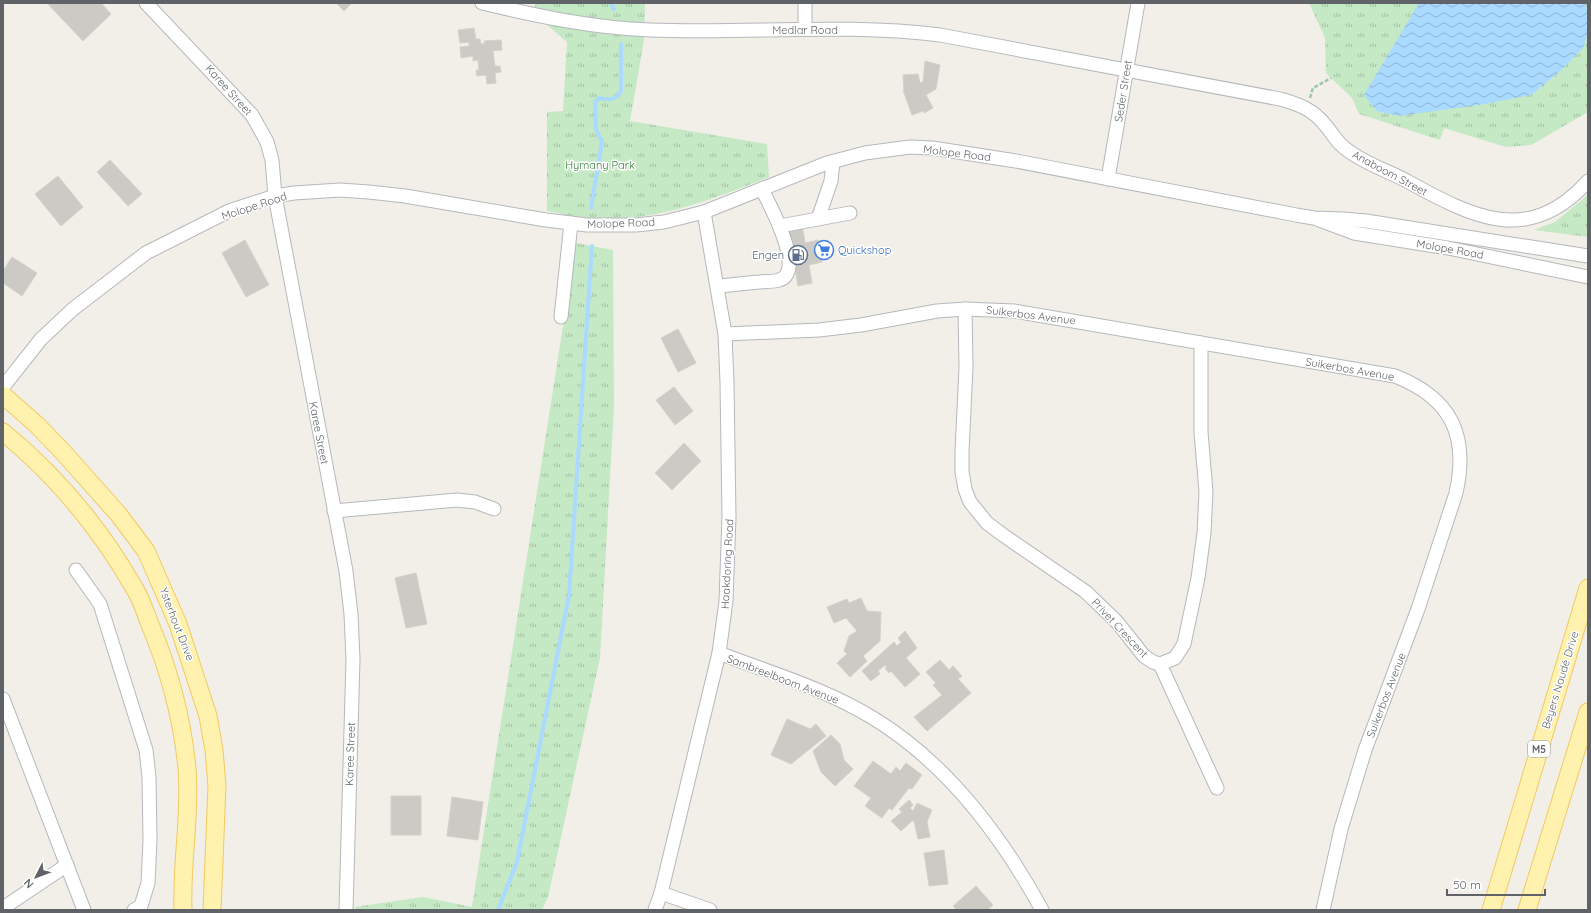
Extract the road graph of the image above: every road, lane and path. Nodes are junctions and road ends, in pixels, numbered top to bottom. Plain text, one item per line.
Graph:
1 (146, 3) edge
2 (482, 3) edge
3 (805, 3) edge
4 (1138, 3) edge
5 (805, 29) junction
6 (1126, 70) junction
7 (1331, 78) dead end
8 (1305, 107) junction
9 (833, 162) junction
10 (1108, 179) junction
11 (1588, 181) edge
12 (762, 189) junction
13 (275, 196) junction
14 (704, 212) junction
15 (850, 213) dead end
16 (1314, 218) junction
17 (818, 219) junction
18 (571, 223) junction
19 (780, 226) junction
20 (1588, 256) edge
21 (1588, 277) edge
22 (718, 286) junction
23 (965, 309) junction
24 (561, 317) dead end
25 (725, 334) junction
26 (1201, 343) junction
27 (3, 387) edge
28 (3, 395) edge
29 (3, 432) edge
30 (494, 509) dead end
31 (334, 511) junction
32 (76, 570) dead end
33 (1588, 588) edge
34 (719, 654) junction
35 (1160, 664) junction
36 (3, 699) edge
37 (1588, 712) edge
38 (1216, 788) dead end
39 (67, 865) junction
40 (661, 893) junction
41 (3, 908) edge
42 (137, 908) edge
43 (84, 910) edge
44 (183, 910) edge
45 (212, 910) edge
46 (346, 910) edge
47 (655, 910) edge
48 (710, 910) edge
49 (1042, 910) edge
50 (1323, 910) edge
51 (1491, 910) edge
52 (1527, 910) edge

1 - 13 street, Karee Street
2 - 5 street, Medlar Road
3 - 5 street
4 - 6 street, Seder Street
5 - 6 street, Medlar Road
6 - 8 street, Anaboom Street
6 - 10 street, Seder Street
7 - 8 path
8 - 11 street, Anaboom Street
9 - 10 street, Molope Road
9 - 12 street, Molope Road
9 - 17 street
10 - 16 street, Molope Road
12 - 14 street, Molope Road
12 - 19 street
13 - 18 street, Molope Road
13 - 27 street, Molope Road
13 - 31 street, Karee Street
14 - 18 street, Molope Road
14 - 22 street, Haakdoring Road
15 - 17 street
16 - 20 street, Molope Road
16 - 21 street, Molope Road
17 - 19 street
18 - 24 street
19 - 22 street
22 - 25 street, Haakdoring Road
23 - 25 street, Suikerbos Avenue
23 - 26 street, Suikerbos Avenue
23 - 35 street, Privet Crescent
25 - 34 street, Haakdoring Road
26 - 35 street, Privet Crescent
26 - 50 street, Suikerbos Avenue
28 - 45 main road, Ysterhout Drive
29 - 44 main road
30 - 31 street
31 - 46 street, Karee Street
32 - 42 street
33 - 51 main road, Beyers Naudé Drive / M5
34 - 40 street, Haakdoring Road
34 - 49 street, Sambreelboom Avenue
35 - 38 street
36 - 39 street
37 - 52 main road
39 - 41 street
39 - 43 street
40 - 47 street, Haakdoring Road
40 - 48 street

